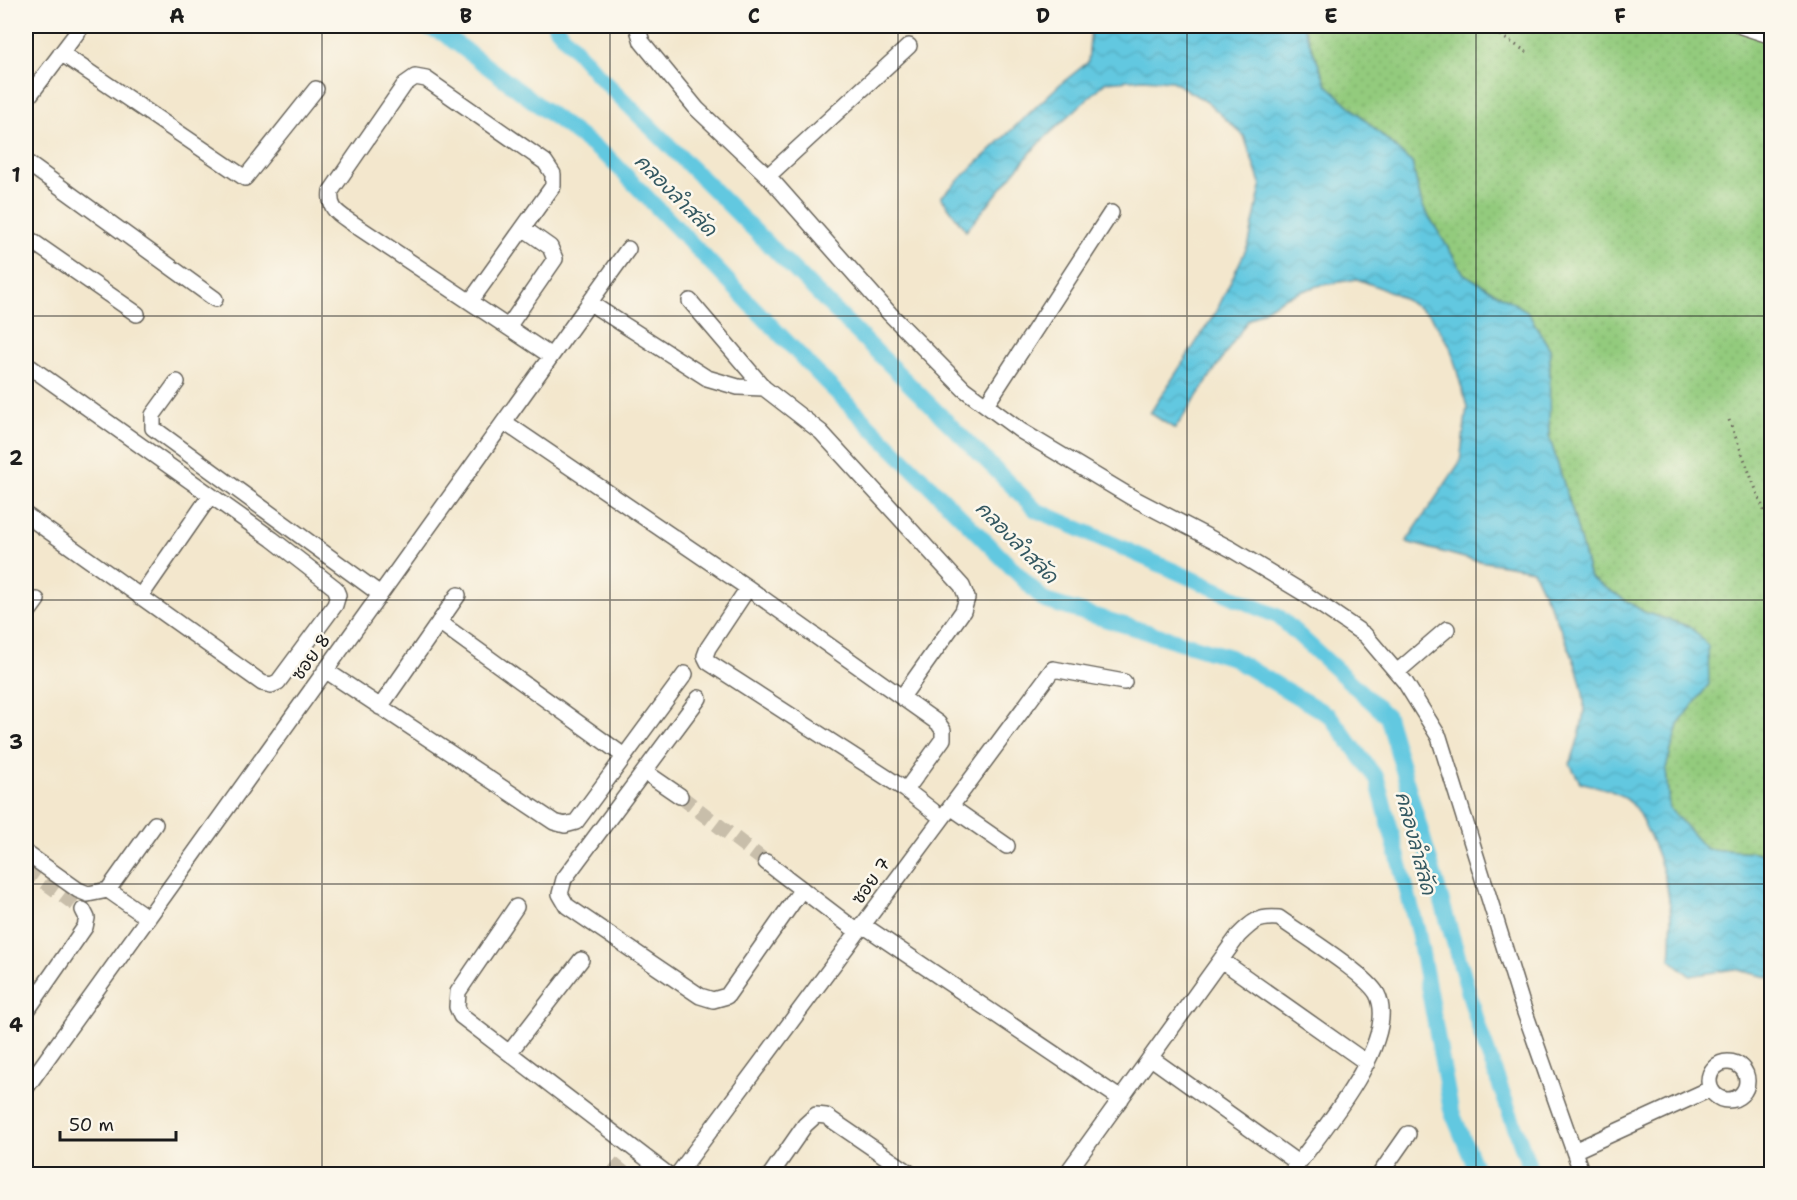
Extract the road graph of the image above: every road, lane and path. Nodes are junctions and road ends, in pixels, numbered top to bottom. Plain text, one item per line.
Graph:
1 (82, 26) edge
2 (637, 26) edge
3 (1485, 26) edge
4 (1741, 26) edge
5 (1772, 36) edge
6 (909, 46) dead end
7 (1527, 52) dead end
8 (61, 53) junction
9 (316, 89) dead end
10 (26, 100) edge
11 (26, 162) edge
12 (768, 176) junction
13 (1111, 213) dead end
14 (523, 228) junction
15 (26, 237) edge
16 (628, 249) dead end
17 (215, 299) dead end
18 (690, 301) dead end
19 (470, 302) junction
20 (590, 303) junction
21 (137, 314) dead end
22 (508, 327) junction
23 (551, 356) junction
24 (26, 364) edge
25 (177, 382) dead end
26 (764, 388) junction
27 (986, 405) junction
28 (1729, 420) dead end
29 (504, 422) junction
30 (210, 496) junction
31 (26, 515) edge
32 (1772, 531) edge
33 (748, 588) junction
34 (380, 594) junction
35 (458, 595) dead end
36 (140, 597) junction
37 (37, 600) dead end
38 (26, 615) edge
39 (439, 622) junction
40 (1447, 629) dead end
41 (326, 670) junction
42 (1397, 672) junction
43 (684, 674) dead end
44 (1124, 682) dead end
45 (902, 697) junction
46 (699, 698) dead end
47 (380, 706) junction
48 (624, 756) junction
49 (645, 772) junction
50 (906, 790) junction
51 (680, 796) tunnel mouth
52 (946, 812) junction
53 (155, 824) dead end
54 (1007, 846) dead end
55 (26, 853) edge
56 (765, 862) tunnel mouth
57 (802, 889) junction
58 (108, 890) junction
59 (516, 907) dead end
60 (83, 910) dead end
61 (148, 918) junction
62 (861, 929) junction
63 (581, 960) dead end
64 (1221, 960) junction
65 (26, 1012) edge
66 (509, 1053) junction
67 (1151, 1058) junction
68 (1367, 1063) junction
69 (26, 1088) edge
70 (1710, 1089) dead end
71 (1121, 1098) junction
72 (1408, 1134) dead end
73 (1574, 1151) junction
74 (1070, 1169) dead end
75 (1294, 1169) edge
76 (667, 1174) edge
77 (678, 1174) edge
78 (771, 1174) edge
79 (911, 1174) edge
80 (1380, 1174) edge
81 (1582, 1174) edge

1 - 8 street
2 - 12 street
3 - 7 path
4 - 5 street
6 - 12 street
8 - 9 street
8 - 10 street
11 - 17 street
12 - 27 street
13 - 27 street
14 - 19 street
14 - 19 street
14 - 22 street
15 - 21 street
16 - 20 street, ซอย 8
18 - 26 street
19 - 22 street
20 - 23 street, ซอย 8
20 - 26 street
22 - 23 street
23 - 29 street, ซอย 8
24 - 30 street
25 - 34 street
26 - 45 street
27 - 42 street
28 - 32 path
29 - 33 street
29 - 34 street, ซอย 8
30 - 36 street
30 - 36 street
31 - 36 street
33 - 45 street
33 - 50 street
34 - 41 street, ซอย 8
35 - 39 street
37 - 38 street
39 - 47 street
39 - 48 street
40 - 42 street
41 - 47 street
41 - 61 street, ซอย 8
42 - 73 street
43 - 48 street
44 - 52 street, ซอย 7
45 - 50 street
46 - 49 street
47 - 48 street
49 - 51 street
49 - 57 street
50 - 52 street
52 - 54 street
52 - 62 street, ซอย 7
53 - 58 street
55 - 58 street
56 - 57 street
57 - 62 street
58 - 61 street
59 - 66 street
60 - 65 street
61 - 69 street, ซอย 8
62 - 71 street
62 - 77 street, ซอย 7
63 - 66 street
64 - 67 street
64 - 68 street
64 - 68 street
66 - 76 street
67 - 71 street
67 - 75 street
68 - 75 street
70 - 73 street
71 - 74 street
72 - 80 street
73 - 81 street
78 - 79 street

